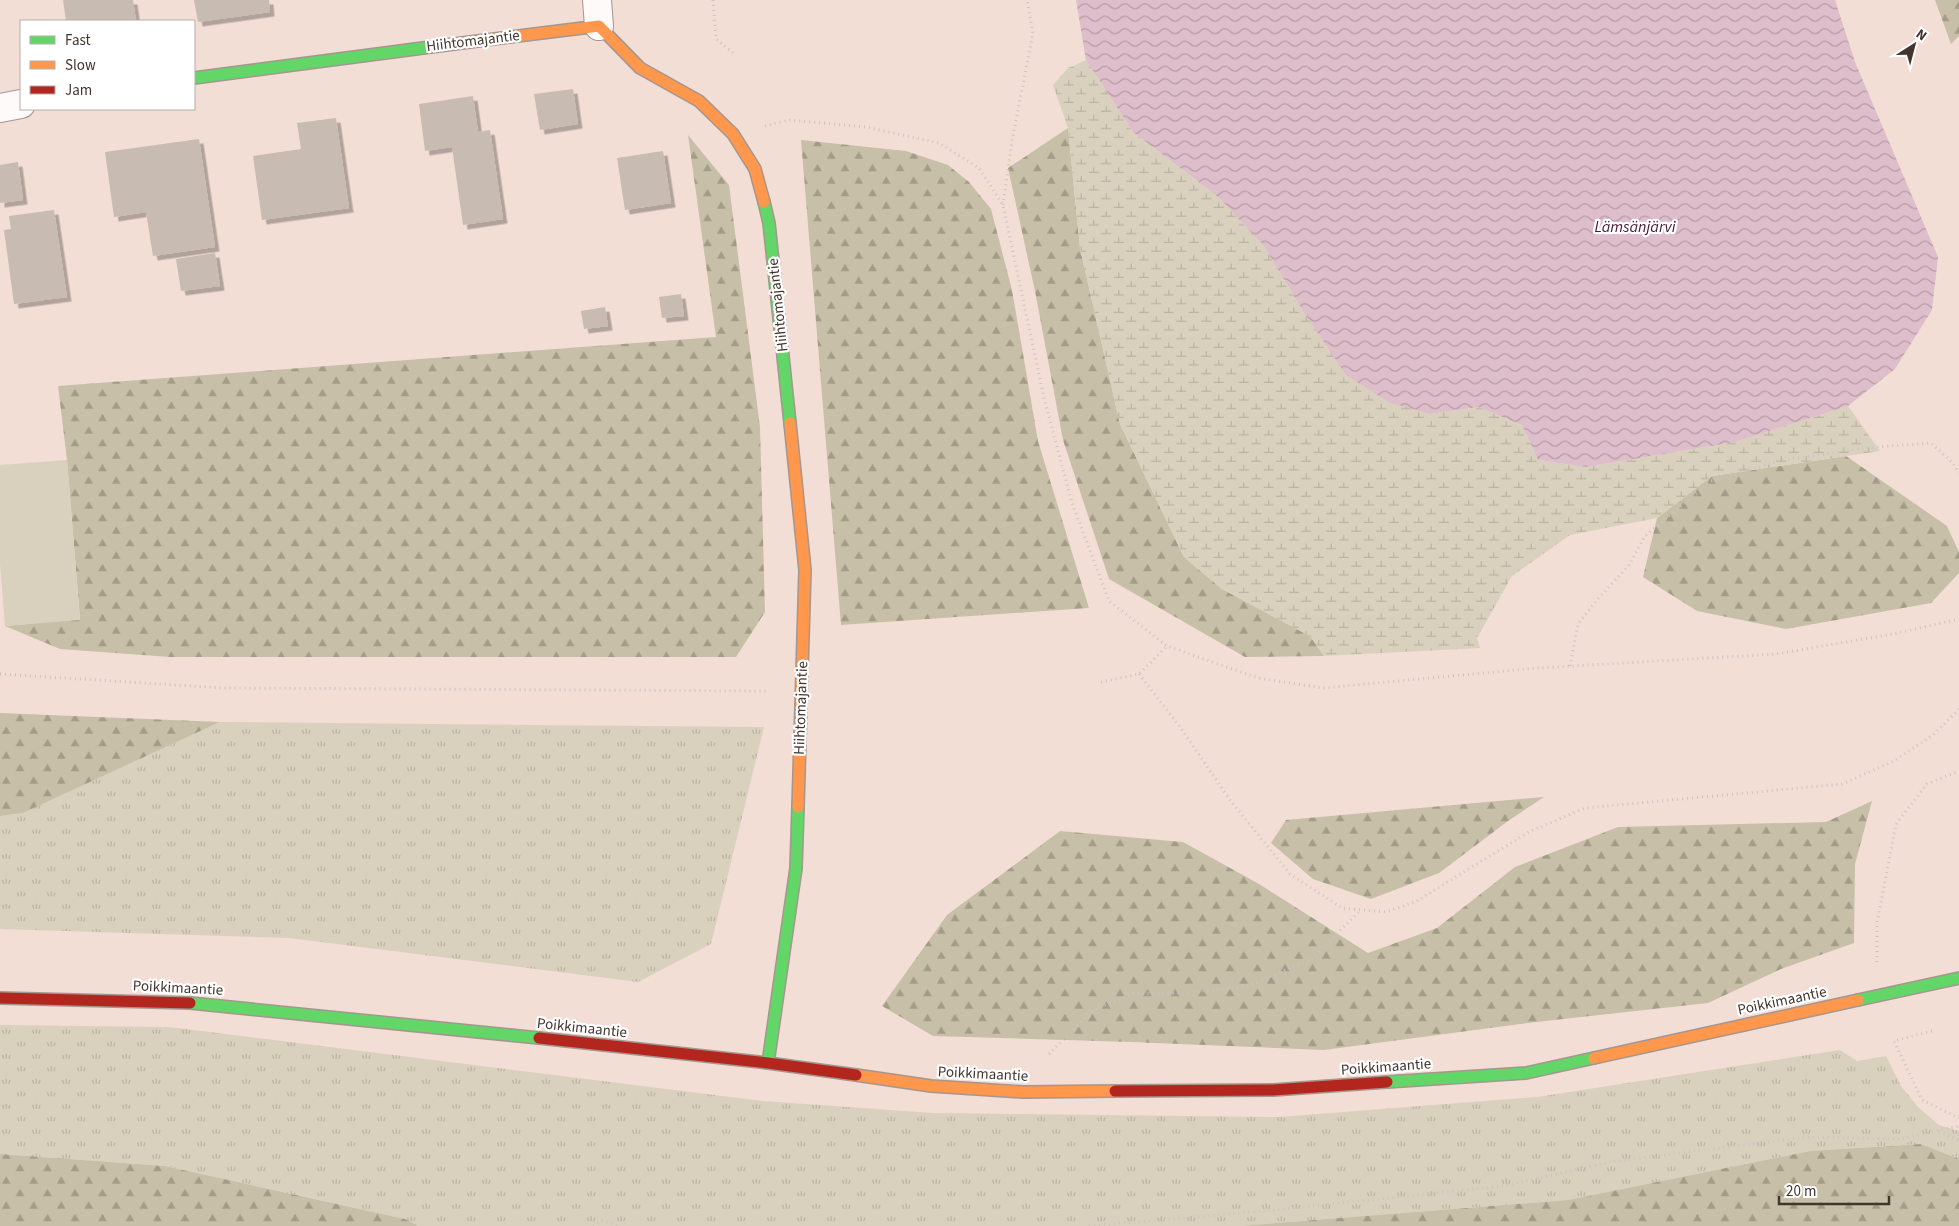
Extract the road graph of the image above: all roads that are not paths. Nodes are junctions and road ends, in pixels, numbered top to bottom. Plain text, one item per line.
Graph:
1 (598, 13) edge
2 (195, 78) edge
3 (20, 104) edge
4 (0, 108) edge
5 (1959, 978) edge
6 (0, 998) edge
7 (768, 1063) junction

1 - 2 main road, Hiihtomajantie
1 - 7 main road, Hiihtomajantie
3 - 4 street
5 - 7 main road, Poikkimaantie
6 - 7 main road, Poikkimaantie

